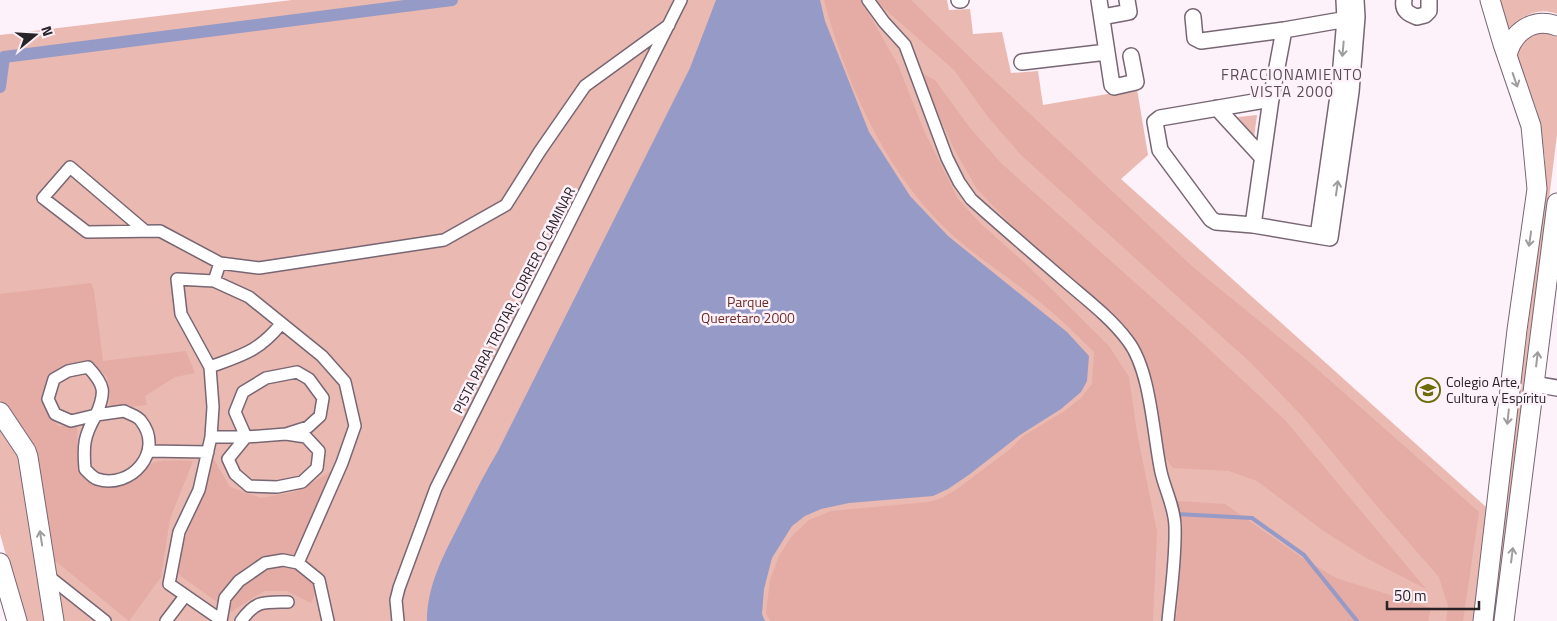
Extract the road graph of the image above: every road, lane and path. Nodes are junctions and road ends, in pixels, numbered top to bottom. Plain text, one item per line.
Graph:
1 (681, 0) edge
2 (868, 0) edge
3 (1099, 0) edge
4 (1344, 0) edge
5 (1356, 0) edge
6 (1404, 0) edge
7 (1429, 0) edge
8 (1490, 0) edge
9 (1129, 12) edge
10 (1102, 17) junction
11 (1193, 17) dead end
12 (1351, 18) junction
13 (669, 25) junction
14 (1557, 26) edge
15 (1284, 30) junction
16 (1107, 52) junction
17 (1131, 56) dead end
18 (1507, 56) junction
19 (1022, 62) dead end
20 (1271, 99) junction
21 (1217, 108) junction
22 (1262, 157) junction
23 (1557, 203) edge
24 (1253, 225) junction
25 (144, 230) junction
26 (220, 263) junction
27 (214, 282) junction
28 (281, 324) junction
29 (210, 367) junction
30 (1534, 384) junction
31 (1557, 388) edge
32 (0, 412) edge
33 (96, 415) junction
34 (286, 434) junction
35 (212, 437) junction
36 (246, 437) junction
37 (149, 451) junction
38 (208, 452) junction
39 (298, 562) junction
40 (0, 563) edge
41 (46, 574) junction
42 (185, 596) junction
43 (288, 602) dead end
44 (17, 621) edge
45 (54, 621) edge
46 (105, 621) edge
47 (166, 621) edge
48 (221, 621) edge
49 (241, 621) edge
50 (328, 621) edge
51 (398, 621) edge
52 (1168, 621) edge
53 (1483, 621) edge
54 (1504, 621) edge

1 - 13 street, PISTA PARA TROTAR, CORRER O CAMINAR
2 - 52 street
3 - 10 street
4 - 12 street
5 - 12 street
6 - 7 street
8 - 18 street
9 - 10 street
10 - 16 street
11 - 15 street
12 - 15 street
12 - 24 street
13 - 26 street
13 - 51 street, PISTA PARA TROTAR, CORRER O CAMINAR
14 - 18 street
15 - 20 street
16 - 17 street
16 - 19 street
18 -> 53 street
20 - 21 street
20 - 22 street
21 - 22 street
21 - 24 street
22 - 24 street
30 -> 23 street
25 - 25 street
25 - 26 street
26 - 27 street
27 - 28 street
27 - 29 street
28 - 29 street
28 - 39 street
29 - 35 street
30 - 31 street
54 -> 30 street
41 -> 32 street
33 - 33 street
33 - 37 street
33 - 37 street
34 - 36 street
34 - 36 street
34 - 36 street
35 - 36 street
35 - 38 street
37 - 38 street
38 - 42 street
39 - 48 street
39 - 50 street
40 - 44 street
41 - 45 street
41 - 46 street
42 - 47 street
42 - 48 street
43 - 49 street

